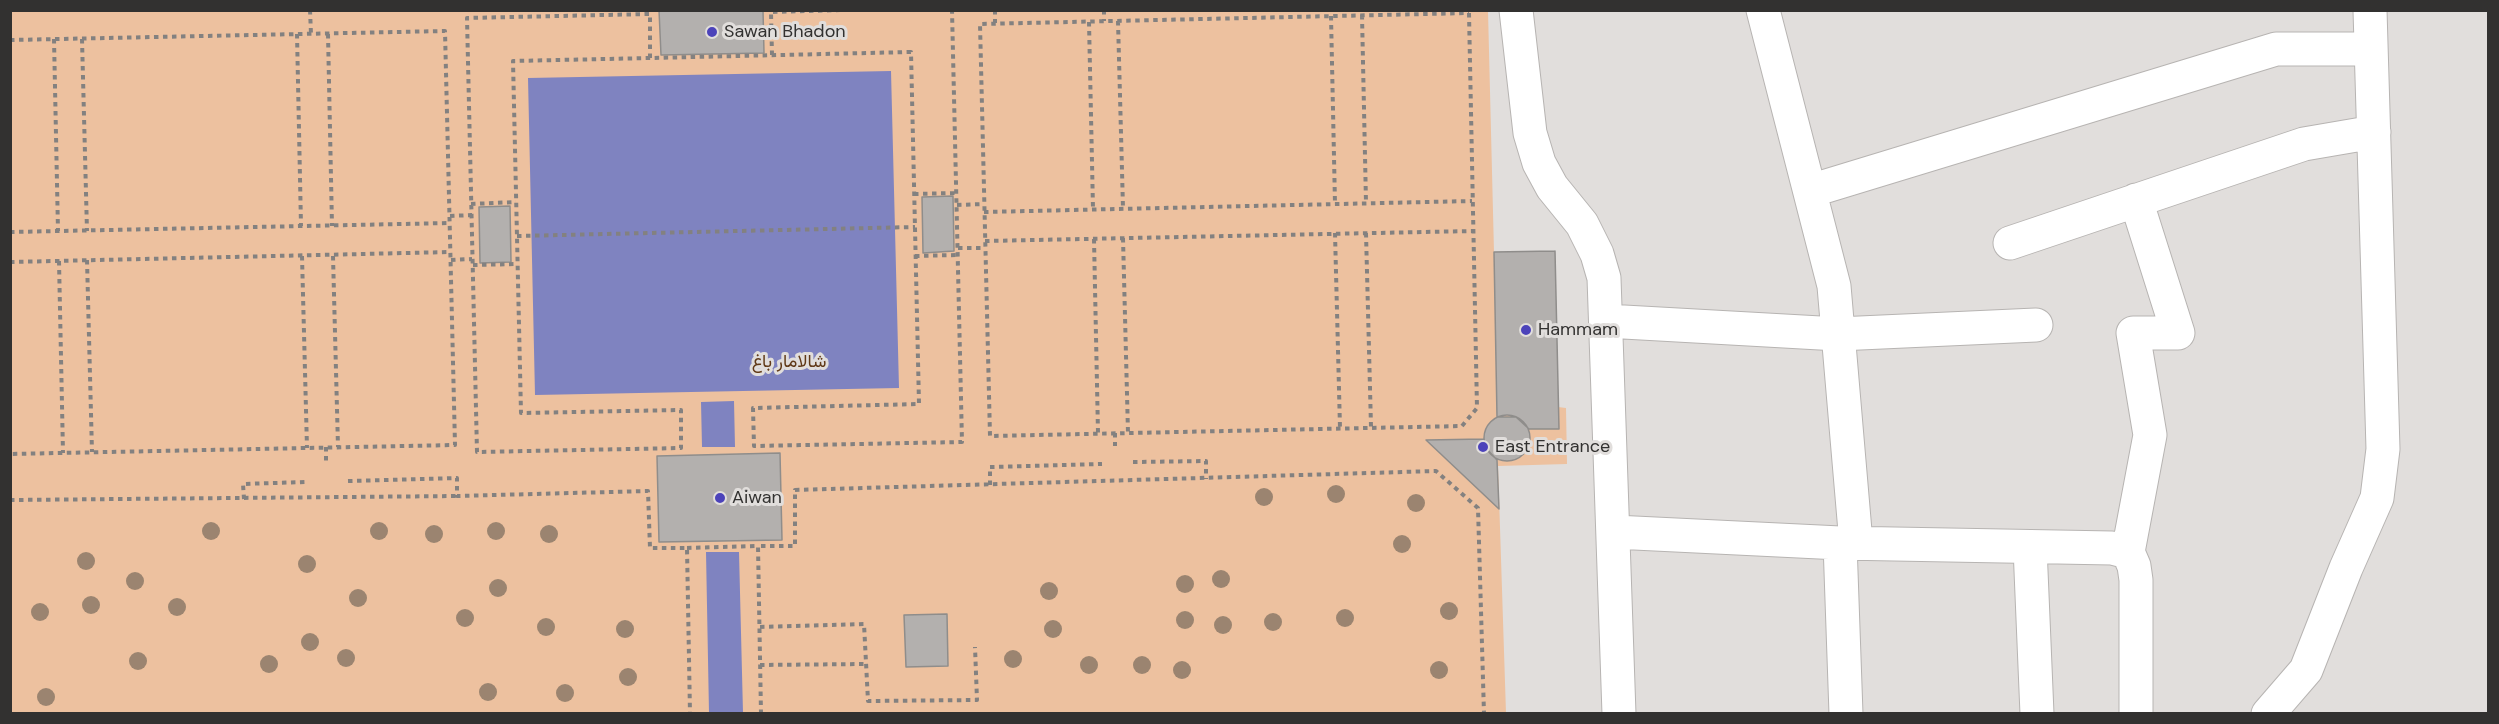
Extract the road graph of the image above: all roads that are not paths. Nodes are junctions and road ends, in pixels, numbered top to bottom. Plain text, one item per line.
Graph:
1 (1516, 10) edge
2 (1762, 10) edge
3 (2370, 10) edge
4 (2371, 49) junction
5 (2374, 132) junction
6 (1810, 191) junction
7 (2136, 200) junction
8 (2010, 243) dead end
9 (1606, 321) junction
10 (2036, 326) dead end
11 (1838, 334) junction
12 (1614, 532) junction
13 (1848, 543) junction
14 (2030, 547) junction
15 (2128, 552) junction
16 (1619, 714) edge
17 (1846, 714) edge
18 (2037, 714) edge
19 (2136, 714) edge
20 (2268, 714) edge

1 - 9 street
2 - 6 street
3 - 4 street
4 - 5 street
4 - 6 street
5 - 7 street
5 - 20 street
6 - 11 street
7 - 8 street
7 - 15 street
9 - 11 street
9 - 12 street
10 - 11 street
11 - 13 street
12 - 13 street
12 - 16 street
13 - 14 street
13 - 17 street
14 - 15 street
14 - 18 street
15 - 19 street

